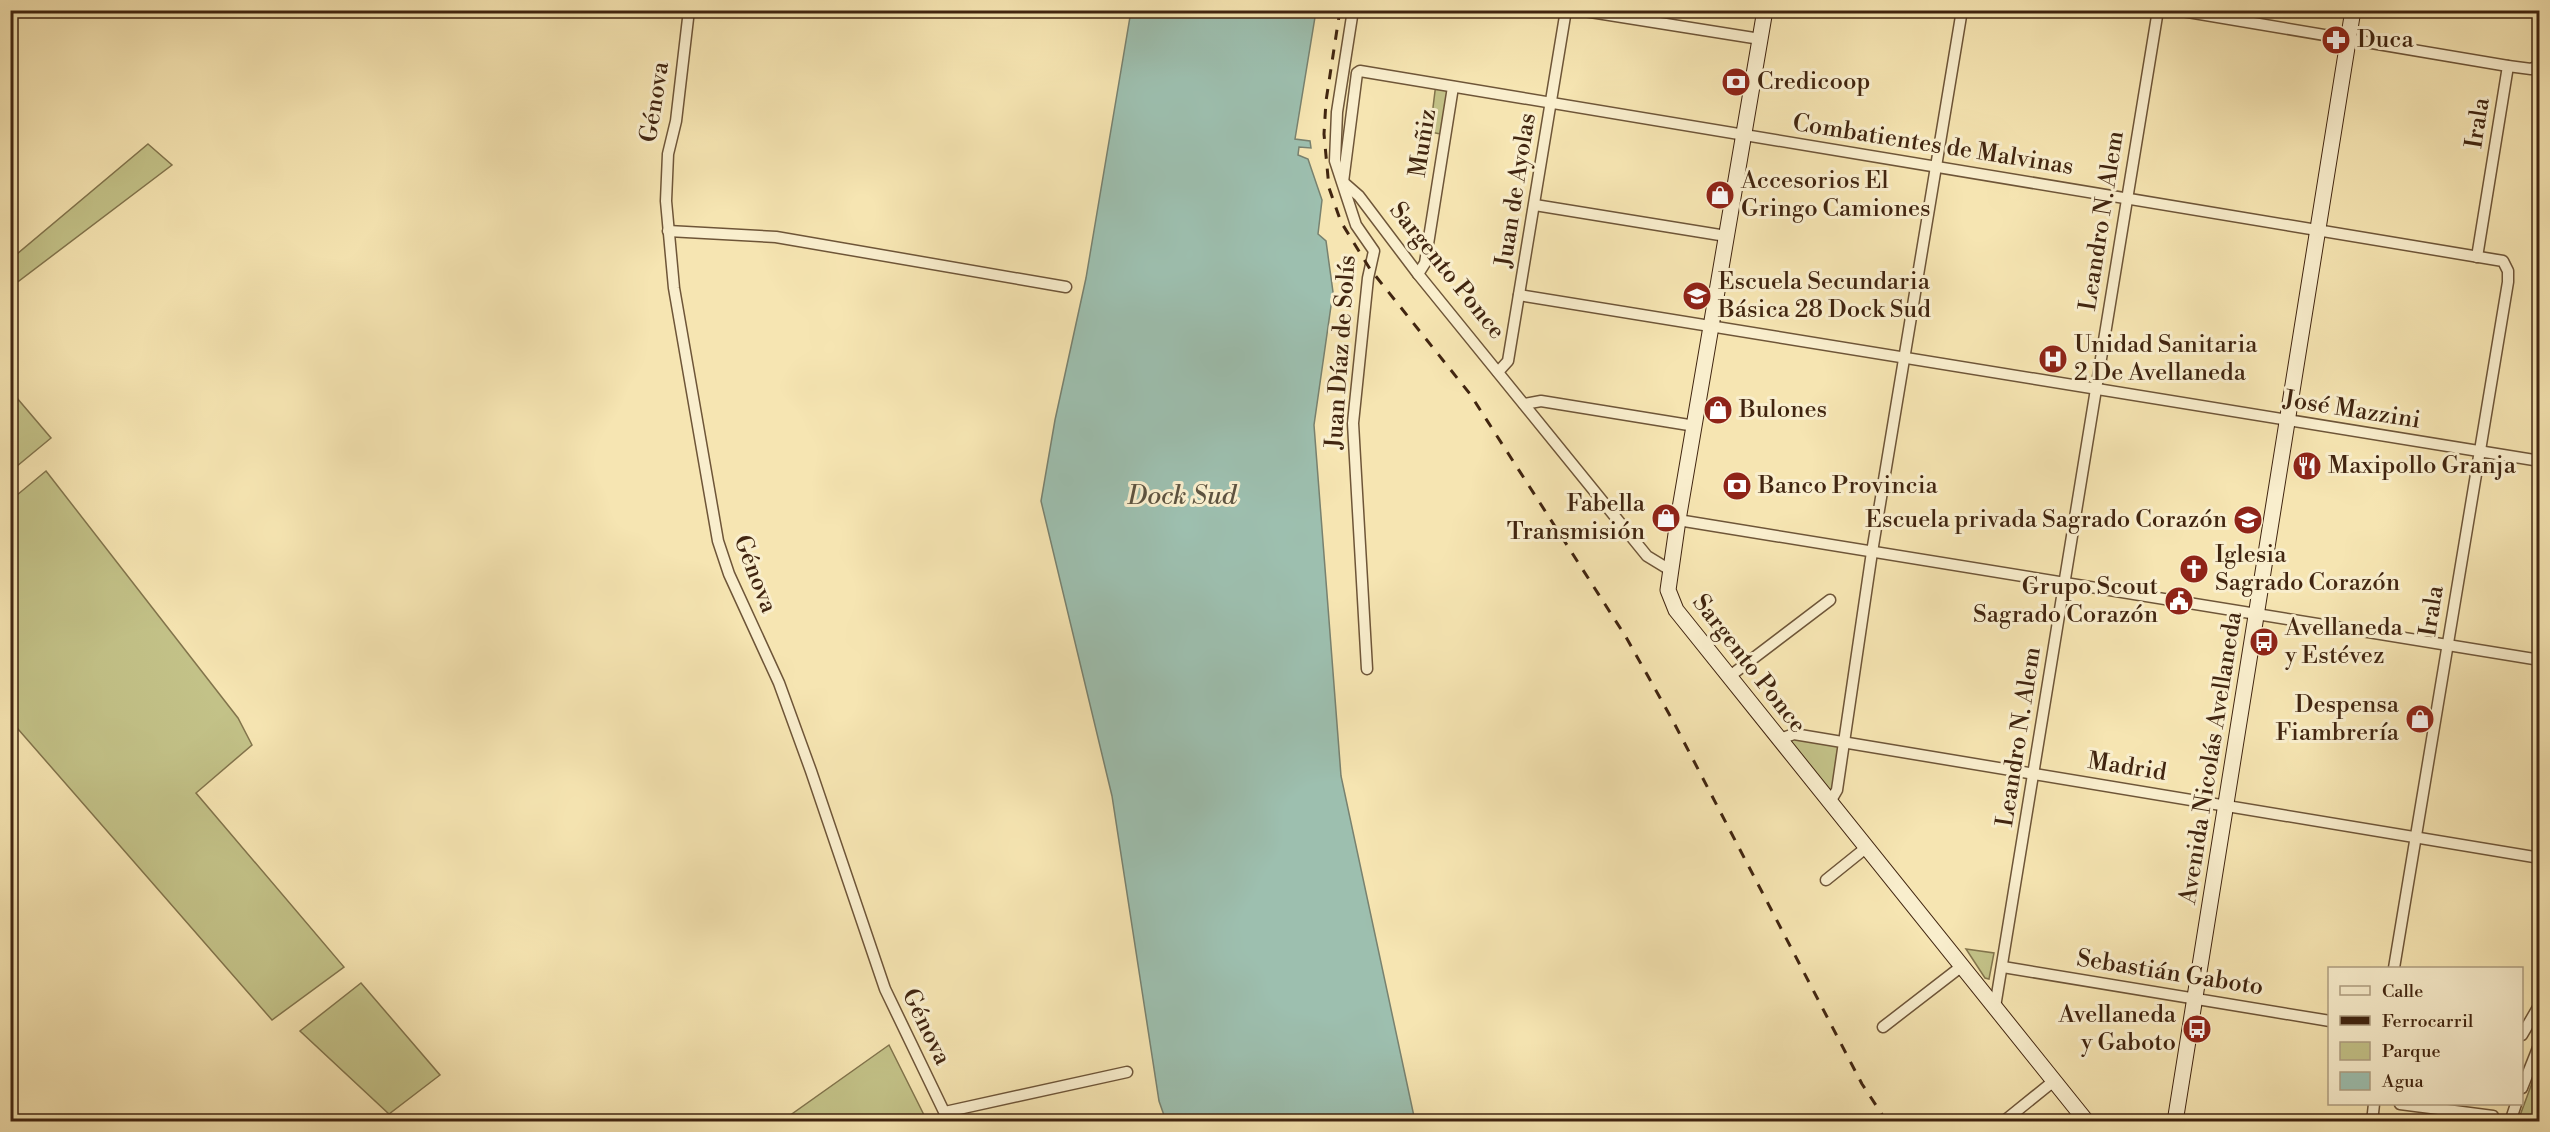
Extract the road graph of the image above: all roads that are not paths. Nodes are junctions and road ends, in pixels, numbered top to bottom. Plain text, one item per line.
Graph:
1 (689, 10) edge
2 (1353, 10) edge
3 (1566, 10) edge
4 (1578, 10) edge
5 (1765, 10) edge
6 (1962, 10) edge
7 (2158, 10) edge
8 (2176, 10) edge
9 (2354, 10) edge
10 (1760, 39) junction
11 (2349, 39) junction
12 (2540, 65) edge
13 (2508, 66) junction
14 (1453, 87) junction
15 (1551, 104) junction
16 (1742, 136) junction
17 (1936, 166) junction
18 (1343, 182) junction
19 (2126, 198) junction
20 (1535, 205) junction
21 (2319, 230) junction
22 (668, 231) junction
23 (1726, 236) junction
24 (2477, 257) junction
25 (2503, 261) joint
26 (1418, 274) junction
27 (1066, 287) dead end
28 (1519, 296) junction
29 (1711, 327) junction
30 (1903, 359) junction
31 (1498, 372) junction
32 (2096, 391) junction
33 (1524, 404) junction
34 (2288, 421) junction
35 (1695, 426) junction
36 (2480, 451) junction
37 (2540, 461) edge
38 (1678, 520) junction
39 (1872, 552) junction
40 (1670, 570) junction
41 (2065, 582) junction
42 (1830, 600) dead end
43 (2257, 614) junction
44 (2448, 646) junction
45 (2540, 660) edge
46 (1367, 669) dead end
47 (1730, 676) junction
48 (1780, 739) junction
49 (1844, 742) junction
50 (2034, 774) junction
51 (1830, 802) junction
52 (2226, 804) junction
53 (2416, 836) junction
54 (1866, 847) junction
55 (2540, 858) edge
56 (1826, 880) dead end
57 (1962, 966) junction
58 (2003, 967) junction
59 (2394, 967) edge
60 (2195, 998) junction
61 (2540, 1004) edge
62 (1995, 1007) junction
63 (2328, 1021) edge
64 (1883, 1027) dead end
65 (2523, 1033) edge
66 (2540, 1043) edge
67 (2523, 1054) edge
68 (2533, 1057) junction
69 (1127, 1072) dead end
70 (2055, 1080) junction
71 (2523, 1085) edge
72 (2374, 1105) edge
73 (2406, 1105) edge
74 (2516, 1105) edge
75 (947, 1117) edge
76 (2492, 1119) edge
77 (2003, 1122) edge
78 (2087, 1122) edge
79 (2175, 1122) edge
80 (2372, 1122) edge
81 (2510, 1122) edge

1 - 22 street, Génova
2 - 18 street, Juan Díaz de Solís
3 - 15 street, Juan de Ayolas
4 - 10 street
5 - 10 main road
6 - 17 street
7 - 19 street, Leandro N. Alem
8 - 11 street
9 - 11 main road, Avenida Nicolás Avellaneda
10 - 16 main road
11 - 13 street
11 - 21 main road, Avenida Nicolás Avellaneda
12 - 13 street
13 - 24 street, Irala
14 - 15 street, Combatientes de Malvinas
14 - 18 street, Combatientes de Malvinas
14 - 26 street, Muñiz
15 - 16 street, Combatientes de Malvinas
15 - 20 street, Juan de Ayolas
16 - 17 street, Combatientes de Malvinas
16 - 23 main road
17 - 19 street, Combatientes de Malvinas
17 - 30 street
18 - 26 street, Sargento Ponce
18 - 46 street, Juan Díaz de Solís
19 - 21 street, Combatientes de Malvinas
19 - 32 street, Leandro N. Alem
20 - 23 street
20 - 28 street, Juan de Ayolas
21 - 24 street, Combatientes de Malvinas
21 - 34 main road, Avenida Nicolás Avellaneda
22 - 27 street
22 - 75 street, Génova
23 - 29 main road
24 - 25 street, Combatientes de Malvinas
25 - 36 street, Irala
26 - 31 street, Sargento Ponce
28 - 29 street, José Mazzini
28 - 31 street, Juan de Ayolas
29 - 30 street, José Mazzini
29 - 35 main road
30 - 32 street, José Mazzini
30 - 39 street
31 - 33 street, Sargento Ponce
32 - 34 street, José Mazzini
32 - 41 street, Leandro N. Alem
33 - 35 street
33 - 40 street, Sargento Ponce
34 - 36 street, José Mazzini
34 - 43 main road, Avenida Nicolás Avellaneda
35 - 38 main road
36 - 37 street, José Mazzini
36 - 44 street, Irala
38 - 39 street
38 - 40 main road
39 - 41 street
39 - 49 street
40 - 47 main road, Sargento Ponce
41 - 43 street
41 - 50 street, Leandro N. Alem
42 - 47 street
43 - 44 street
43 - 52 main road, Avenida Nicolás Avellaneda
44 - 45 street
44 - 53 street, Irala
47 - 48 main road, Sargento Ponce
48 - 49 street, Madrid
48 - 51 main road, Sargento Ponce
49 - 50 street, Madrid
49 - 51 street
50 - 52 street, Madrid
50 - 58 street, Leandro N. Alem
51 - 54 main road, Sargento Ponce
52 - 53 street, Madrid
52 - 60 main road, Avenida Nicolás Avellaneda
53 - 55 street, Madrid
53 - 59 street, Irala
54 - 56 street
54 - 57 main road, Sargento Ponce
57 - 62 main road, Sargento Ponce
57 - 64 street
58 - 60 street, Sebastián Gaboto
58 - 62 street, Leandro N. Alem
60 - 63 street, Sebastián Gaboto
60 - 79 main road, Avenida Nicolás Avellaneda
61 - 65 street
62 - 70 main road, Sargento Ponce
66 - 68 street
67 - 68 street
68 - 71 street
69 - 75 street
70 - 77 street
70 - 78 main road, Sargento Ponce
72 - 80 street
73 - 76 street
74 - 81 street

